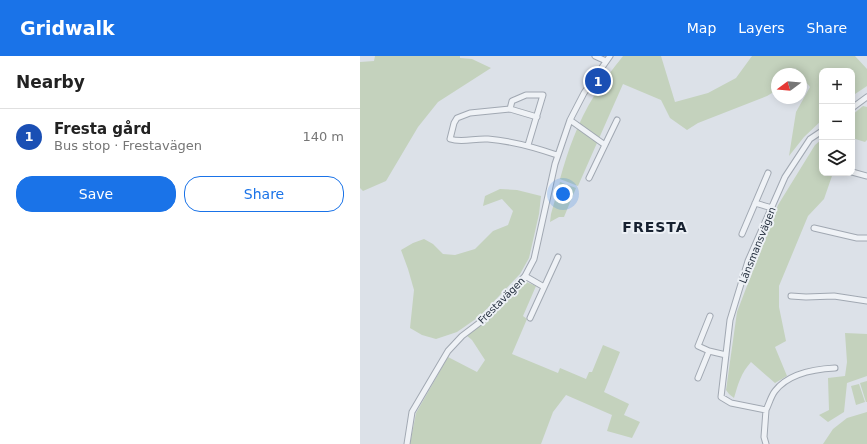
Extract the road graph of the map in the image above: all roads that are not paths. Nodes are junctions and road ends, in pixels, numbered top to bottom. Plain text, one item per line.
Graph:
1 (595, 56) edge
2 (608, 58) edge
3 (867, 97) edge
4 (855, 106) edge
5 (510, 109) junction
6 (538, 116) junction
7 (570, 120) junction
8 (617, 120) dead end
9 (819, 133) edge
10 (528, 145) junction
11 (605, 145) junction
12 (557, 155) junction
13 (768, 173) dead end
14 (855, 173) edge
15 (867, 176) edge
16 (589, 178) dead end
17 (755, 203) junction
18 (772, 208) junction
19 (814, 228) dead end
20 (742, 234) dead end
21 (867, 238) edge
22 (558, 257) dead end
23 (526, 276) junction
24 (544, 287) junction
25 (791, 296) dead end
26 (867, 301) edge
27 (710, 316) dead end
28 (530, 318) dead end
29 (708, 350) junction
30 (726, 355) junction
31 (835, 368) dead end
32 (698, 378) dead end
33 (766, 410) junction
34 (407, 444) edge
35 (766, 444) edge

1 - 2 street
2 - 7 street, Frestavägen
3 - 4 street
5 - 6 street
5 - 6 street
5 - 10 street
6 - 10 street
7 - 11 street
7 - 12 street, Frestavägen
8 - 11 street
9 - 18 street, Länsmansvägen
10 - 12 street
11 - 16 street
12 - 23 street, Frestavägen
13 - 17 street
14 - 15 street
17 - 18 street
17 - 20 street
18 - 30 street, Länsmansvägen
19 - 21 street
22 - 24 street
23 - 24 street
23 - 34 street, Frestavägen
24 - 28 street
25 - 26 street
27 - 29 street
29 - 30 street
29 - 32 street
30 - 33 street, Länsmansvägen
31 - 33 street
33 - 35 street

